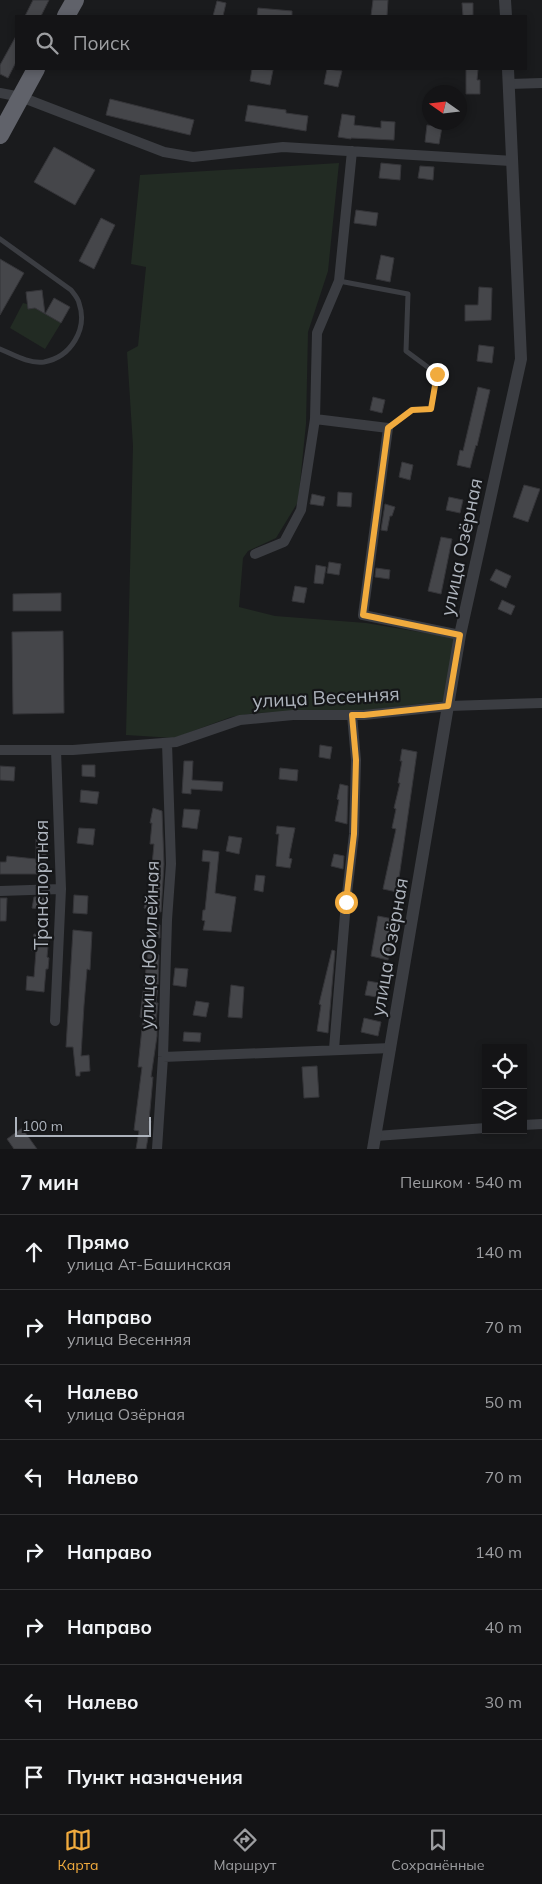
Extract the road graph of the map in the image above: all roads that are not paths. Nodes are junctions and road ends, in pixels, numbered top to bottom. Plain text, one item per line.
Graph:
1 (75, 0) edge
2 (505, 0) edge
3 (67, 15) edge
4 (506, 15) edge
5 (35, 70) edge
6 (508, 70) edge
7 (542, 83) edge
8 (509, 84) junction
9 (0, 93) edge
10 (21, 97) junction
11 (0, 135) edge
12 (352, 151) junction
13 (512, 161) junction
14 (0, 239) edge
15 (339, 281) junction
16 (0, 349) edge
17 (316, 419) junction
18 (388, 428) junction
19 (255, 554) dead end
20 (460, 635) junction
21 (542, 703) edge
22 (448, 706) junction
23 (352, 715) junction
24 (166, 743) junction
25 (0, 750) edge
26 (56, 750) junction
27 (61, 889) junction
28 (0, 890) edge
29 (55, 1021) dead end
30 (391, 1048) junction
31 (334, 1049) junction
32 (163, 1057) junction
33 (542, 1124) edge
34 (527, 1126) edge
35 (482, 1128) edge
36 (376, 1136) junction
37 (157, 1149) edge
38 (373, 1149) edge

1 - 3 highway
2 - 4 street
5 - 10 highway
6 - 8 street, улица Озёрная
7 - 8 street
8 - 13 street, улица Озёрная
9 - 10 street
10 - 11 highway
10 - 12 street
12 - 13 street
12 - 15 street
13 - 20 street, улица Озёрная
14 - 16 lane
15 - 17 street
15 - 18 lane
17 - 18 street
17 - 19 street
18 - 20 street
20 - 22 street, улица Озёрная
21 - 22 street, улица Весенняя
22 - 23 street, улица Весенняя
22 - 30 street, улица Озёрная
23 - 24 street, улица Весенняя
23 - 31 street
24 - 26 street, улица Весенняя
24 - 32 street, улица Юбилейная
25 - 26 street, улица Весенняя
26 - 27 street, Транспортная
27 - 28 street
27 - 29 street, Транспортная
30 - 31 street
30 - 36 street, улица Озёрная
31 - 32 street
32 - 37 street, улица Юбилейная
33 - 34 street
35 - 36 street
36 - 38 street, улица Озёрная

